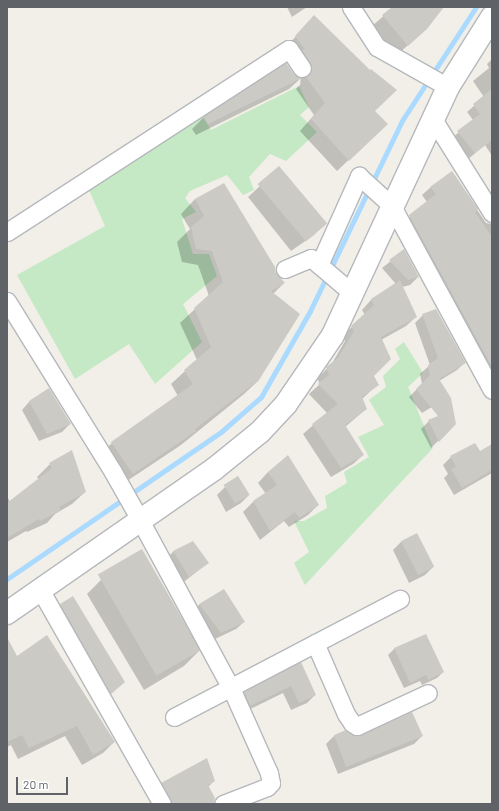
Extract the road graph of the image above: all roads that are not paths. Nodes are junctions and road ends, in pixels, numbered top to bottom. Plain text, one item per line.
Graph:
1 (351, 7) edge
2 (492, 17) edge
3 (302, 68) dead end
4 (444, 84) junction
5 (433, 119) junction
6 (385, 199) junction
7 (492, 214) edge
8 (7, 232) edge
9 (321, 266) junction
10 (285, 270) dead end
11 (352, 293) junction
12 (7, 301) edge
13 (492, 390) edge
14 (138, 515) junction
15 (41, 591) junction
16 (400, 599) dead end
17 (7, 613) edge
18 (315, 643) junction
19 (231, 688) junction
20 (428, 693) dead end
21 (174, 717) dead end
22 (162, 804) edge
23 (223, 804) edge

1 - 4 street
2 - 4 main road
3 - 8 street
4 - 5 main road
5 - 6 main road
5 - 7 street
6 - 9 street
6 - 11 main road
6 - 13 street
9 - 10 street
9 - 11 street
11 - 14 main road
12 - 14 street
14 - 15 main road
14 - 19 street
15 - 17 main road
15 - 22 street
16 - 18 street
18 - 19 street
18 - 20 street
19 - 21 street
19 - 23 street

